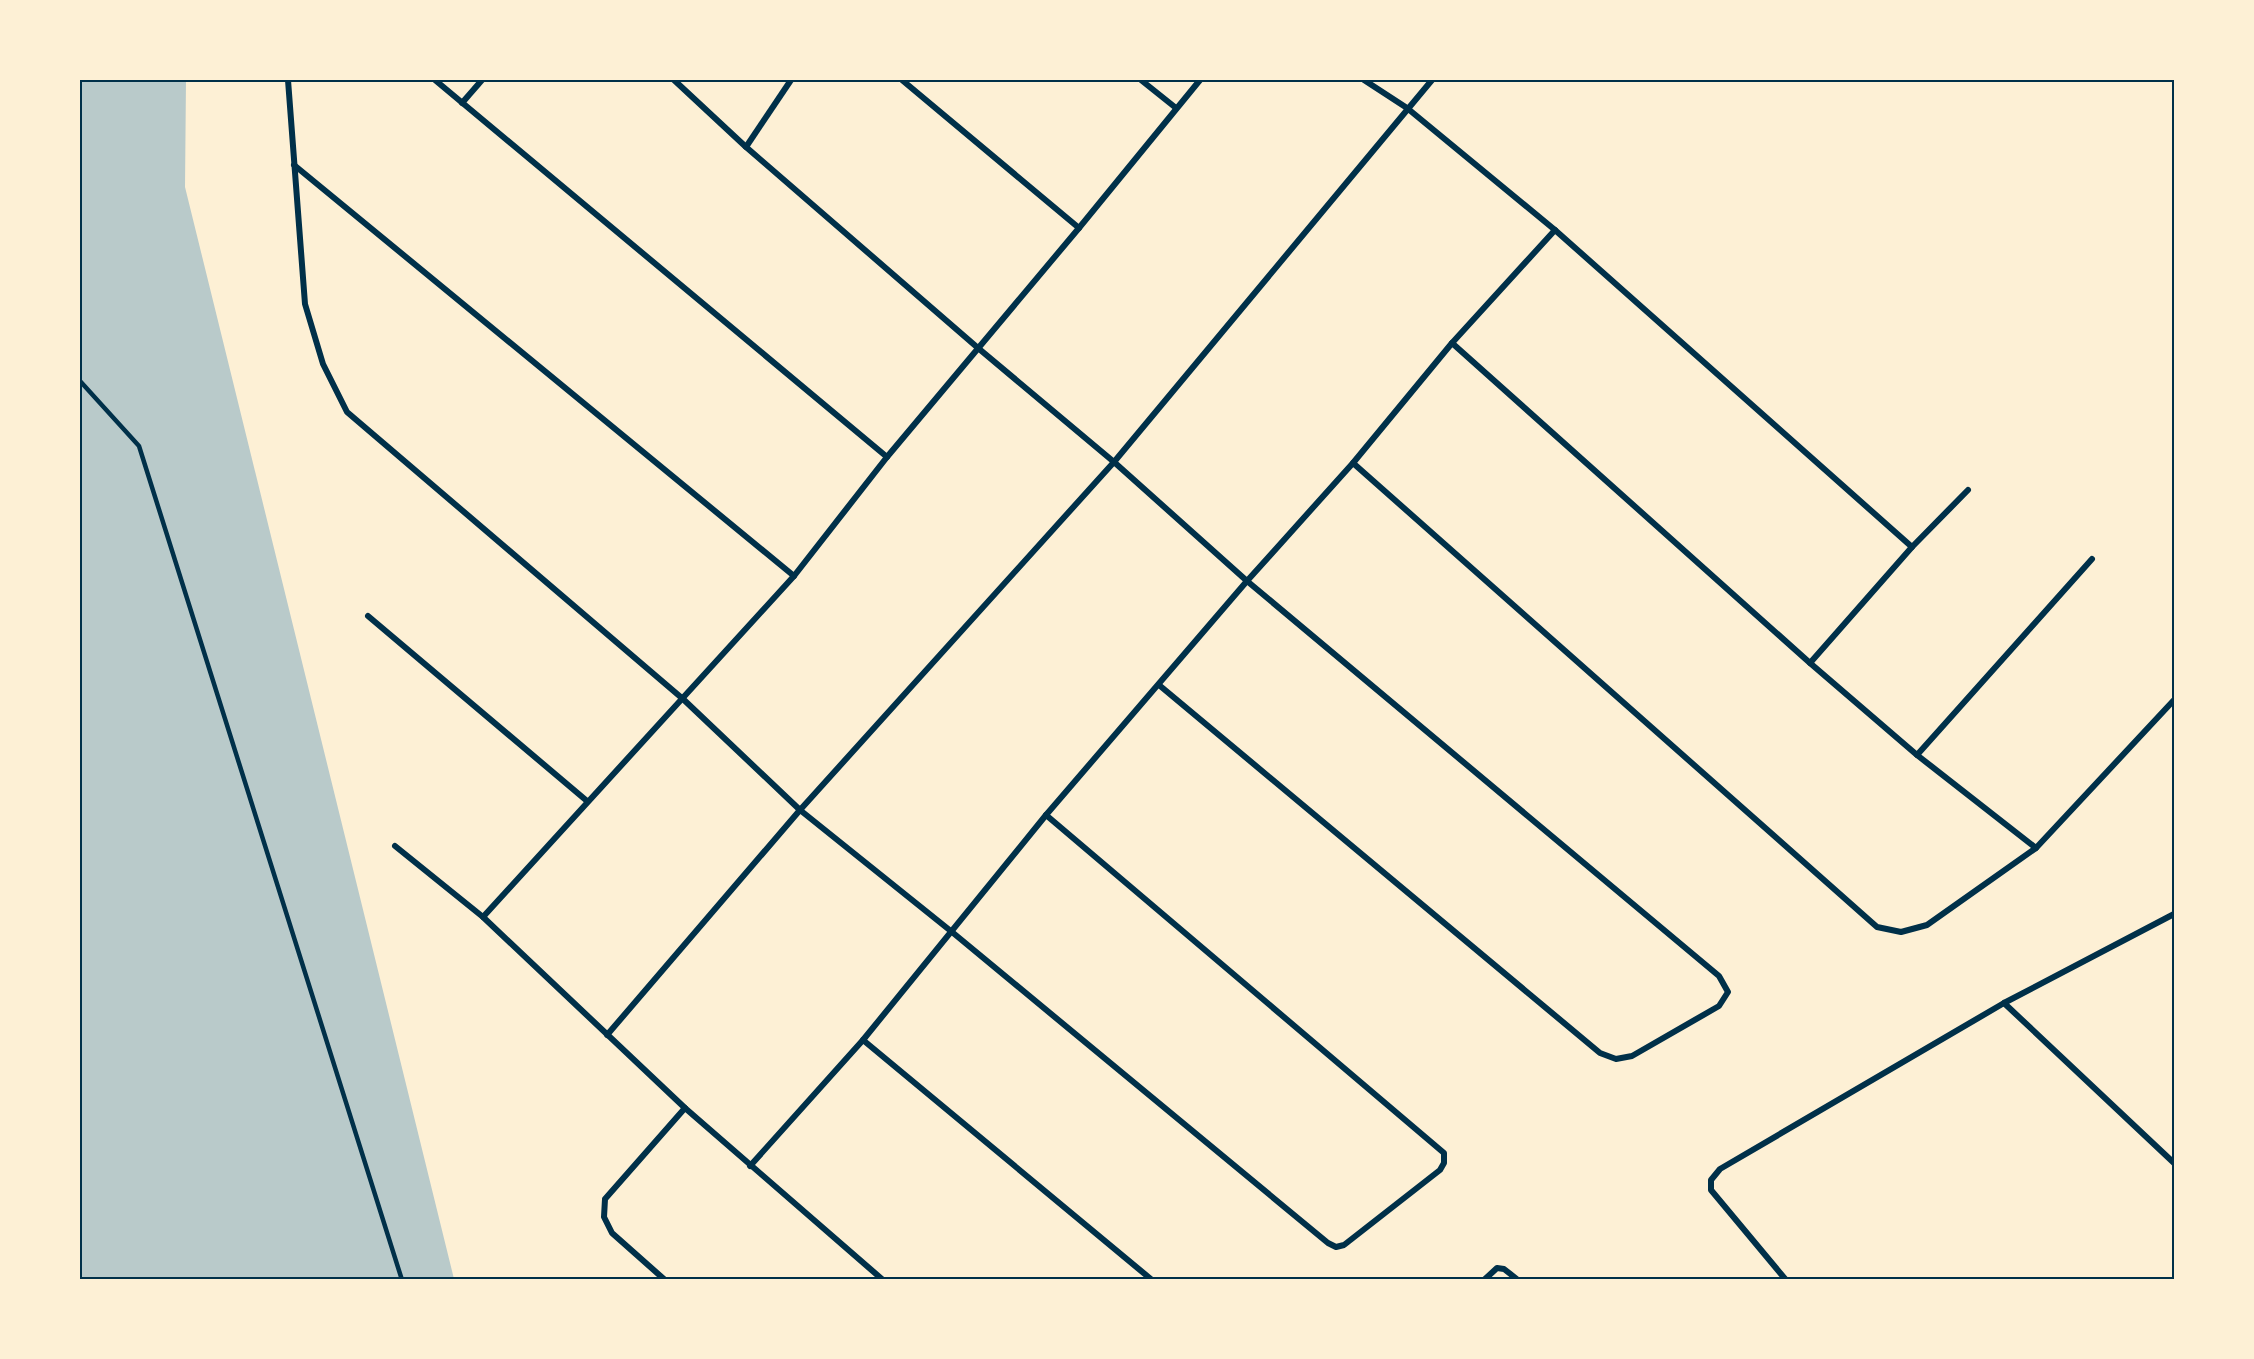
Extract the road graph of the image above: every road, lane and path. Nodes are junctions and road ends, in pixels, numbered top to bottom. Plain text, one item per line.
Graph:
1 (288, 80) edge
2 (435, 80) edge
3 (482, 80) edge
4 (674, 80) edge
5 (791, 80) edge
6 (902, 80) edge
7 (1141, 80) edge
8 (1200, 80) edge
9 (1364, 80) edge
10 (1432, 80) edge
11 (462, 103) junction
12 (1176, 108) junction
13 (1407, 108) junction
14 (746, 147) junction
15 (294, 165) junction
16 (1079, 228) junction
17 (1555, 230) junction
18 (1452, 343) junction
19 (978, 348) junction
20 (80, 381) edge
21 (887, 457) junction
22 (1114, 462) junction
23 (1353, 463) junction
24 (1968, 490) dead end
25 (1912, 547) junction
26 (2092, 559) dead end
27 (794, 576) junction
28 (1247, 581) junction
29 (368, 616) dead end
30 (1810, 663) junction
31 (1159, 685) junction
32 (683, 699) junction
33 (2175, 700) edge
34 (1917, 755) junction
35 (587, 801) junction
36 (800, 810) junction
37 (1046, 815) junction
38 (395, 846) dead end
39 (2036, 848) junction
40 (2175, 914) edge
41 (483, 917) junction
42 (952, 932) junction
43 (2004, 1004) junction
44 (607, 1035) junction
45 (863, 1040) junction
46 (685, 1108) junction
47 (2175, 1163) edge
48 (750, 1166) junction
49 (402, 1280) edge
50 (664, 1280) edge
51 (883, 1280) edge
52 (1152, 1280) edge
53 (1484, 1280) edge
54 (1518, 1280) edge
55 (1786, 1280) edge

1 - 15 street
2 - 11 street
3 - 11 street
4 - 14 street
5 - 14 street
6 - 16 street
7 - 12 street
8 - 12 street
9 - 13 street
10 - 13 street
11 - 21 street
12 - 16 street
13 - 17 street
13 - 22 street
14 - 19 street
15 - 27 street
15 - 32 street
16 - 19 street
17 - 18 street
17 - 25 street
18 - 23 street
18 - 30 street
19 - 21 street
19 - 22 street
20 - 49 lane
21 - 27 street
22 - 28 street
22 - 36 street
23 - 28 street
23 - 39 street
24 - 25 street
25 - 30 street
26 - 34 street
27 - 32 street
28 - 31 street
28 - 31 street
29 - 35 street
30 - 34 street
31 - 37 street
32 - 35 street
32 - 36 street
33 - 39 street
34 - 39 street
35 - 41 street
36 - 42 street
36 - 44 street
37 - 42 street
37 - 42 street
38 - 41 street
40 - 43 street
41 - 44 street
42 - 45 street
43 - 47 street
43 - 55 street
44 - 46 street
45 - 48 street
45 - 52 street
46 - 48 street
46 - 50 street
48 - 51 street
53 - 54 street

